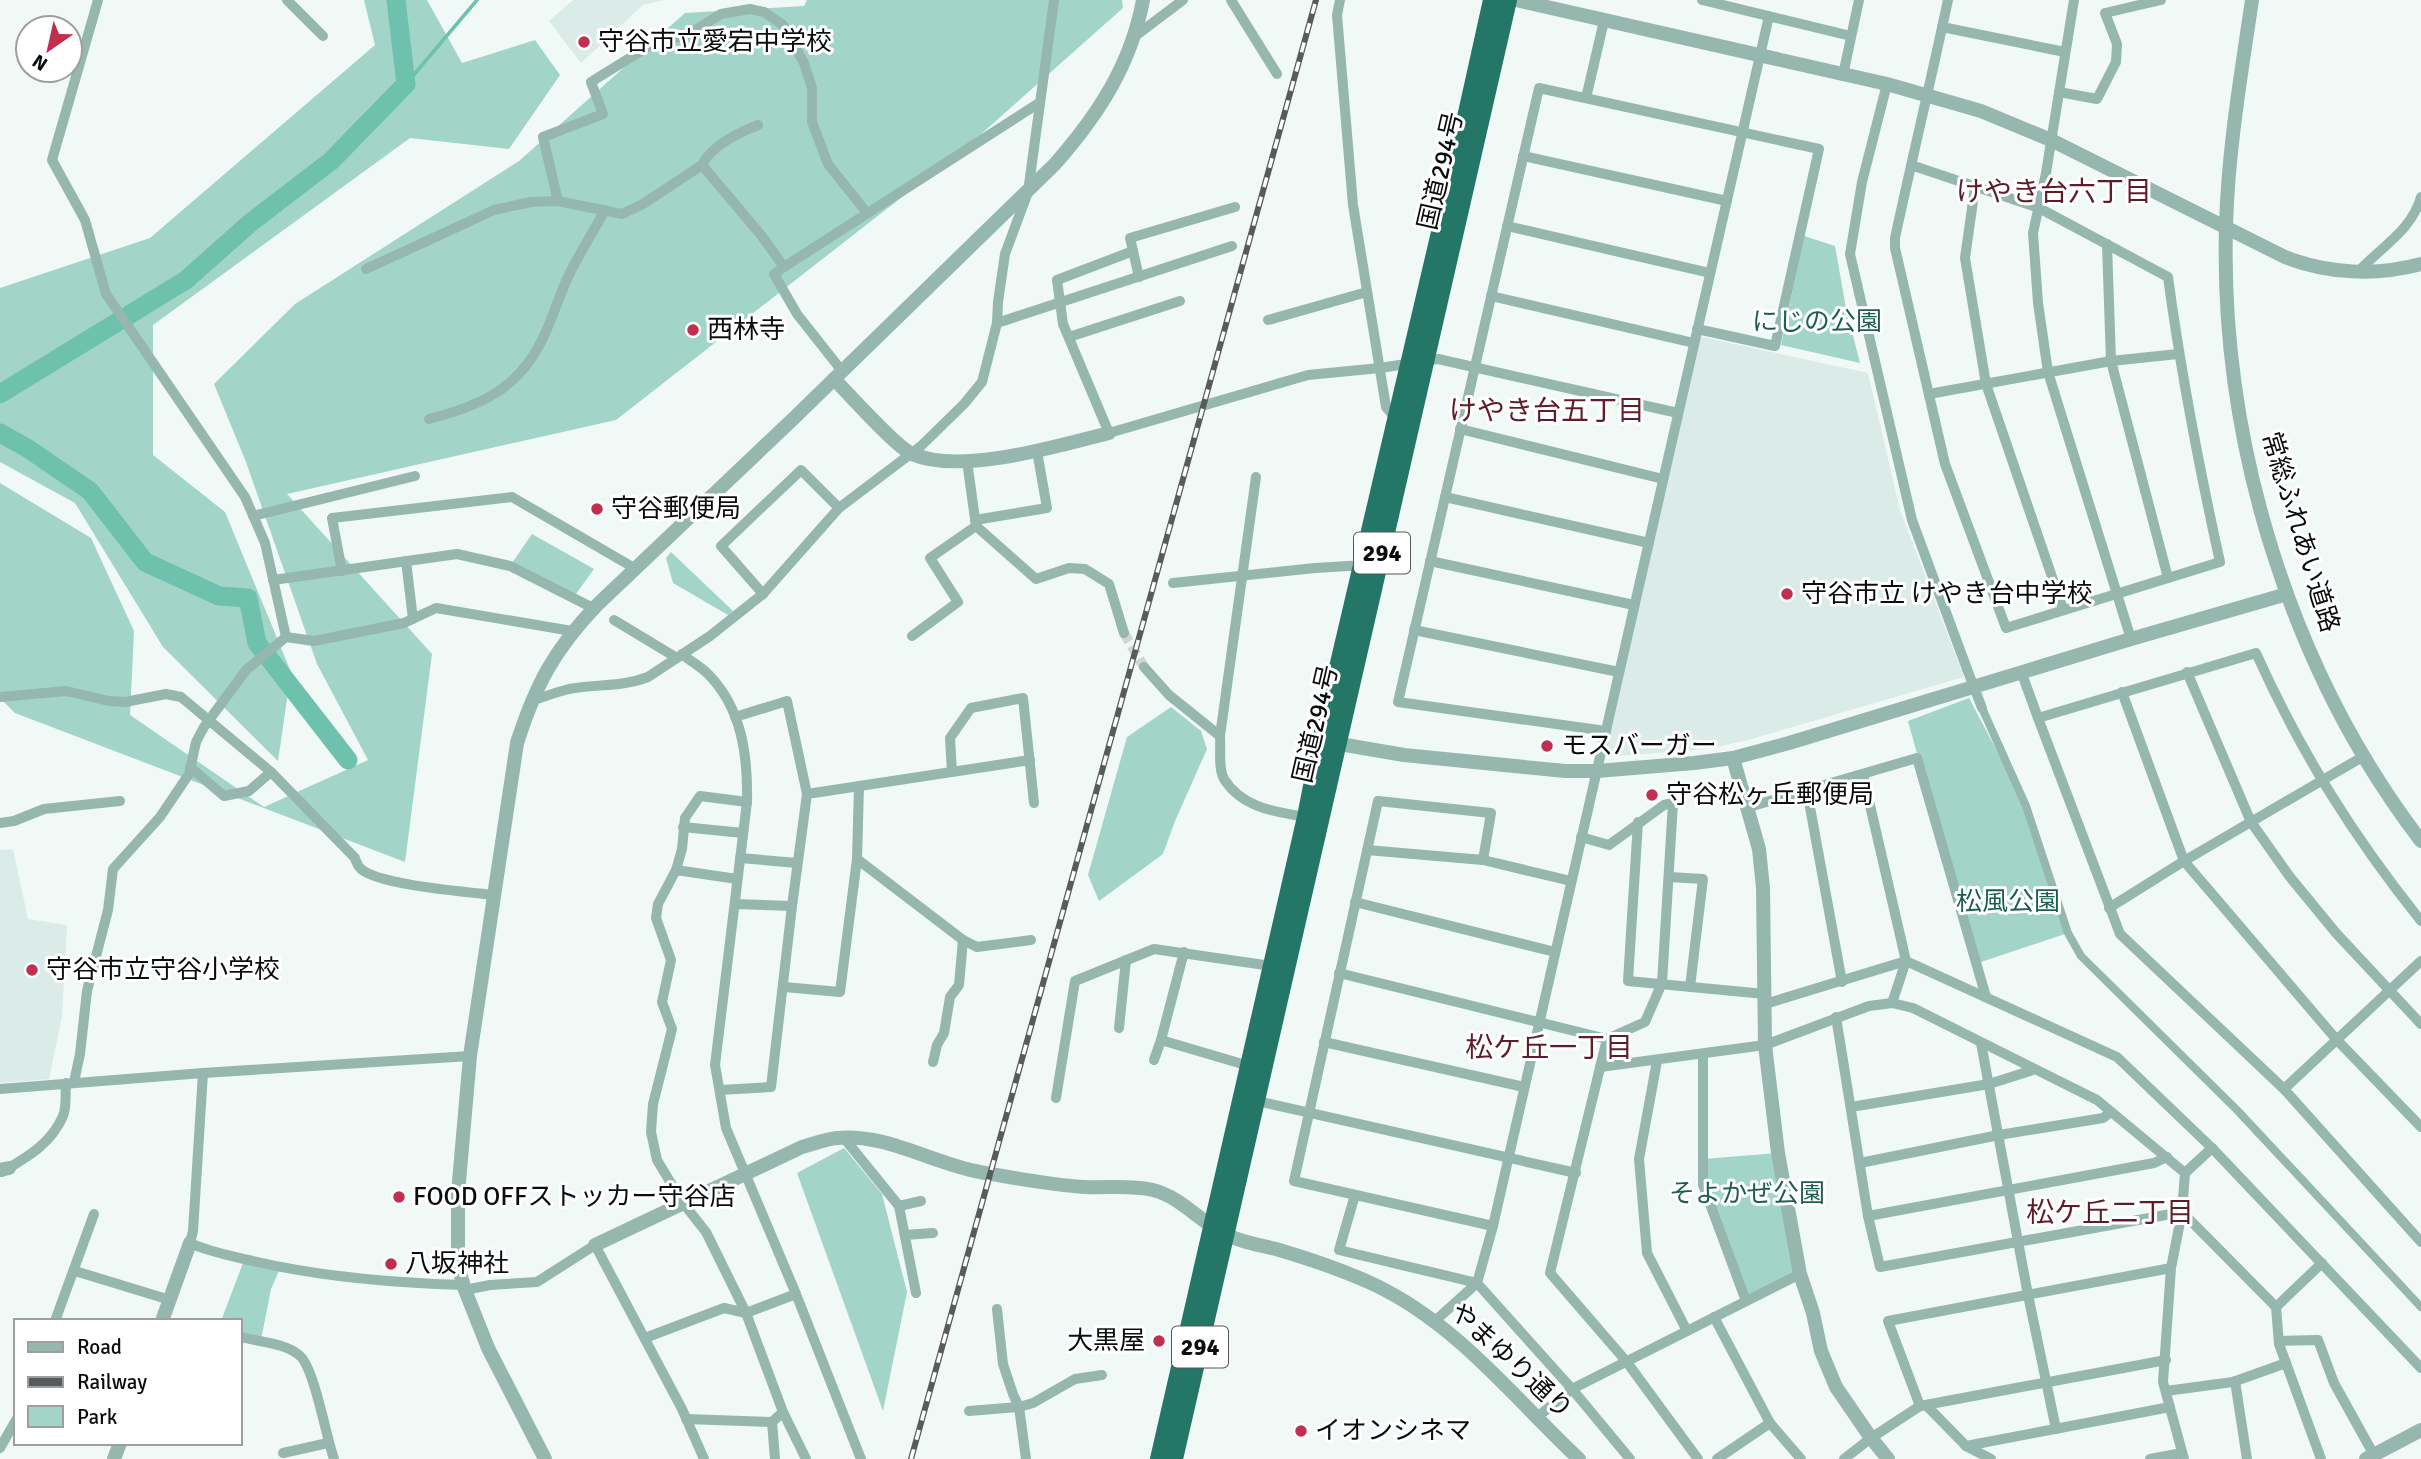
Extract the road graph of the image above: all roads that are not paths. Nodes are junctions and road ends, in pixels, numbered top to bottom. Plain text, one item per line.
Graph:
1 (98, 0) edge
2 (287, 0) edge
3 (763, 0) edge
4 (1054, 0) edge
5 (1143, 0) edge
6 (1183, 0) edge
7 (1231, 0) edge
8 (1340, 0) edge
9 (1492, 0) edge
10 (1508, 0) edge
11 (1516, 0) edge
12 (1702, 0) edge
13 (1859, 0) edge
14 (1948, 0) edge
15 (2074, 0) edge
16 (2161, 0) edge
17 (2252, 0) edge
18 (750, 9) junction
19 (1769, 16) junction
20 (1604, 21) junction
21 (1942, 27) junction
22 (323, 36) dead end
23 (1852, 36) junction
24 (1134, 37) junction
25 (2066, 52) junction
26 (1760, 56) junction
27 (1277, 74) dead end
28 (1843, 75) junction
29 (1887, 84) junction
30 (2059, 92) junction
31 (1927, 96) junction
32 (1586, 98) junction
33 (1039, 103) junction
34 (758, 125) dead end
35 (1742, 133) junction
36 (2051, 140) junction
37 (1523, 156) junction
38 (702, 165) junction
39 (1911, 165) junction
40 (1975, 187) junction
41 (1028, 192) junction
42 (2421, 197) edge
43 (558, 201) junction
44 (1727, 201) junction
45 (1235, 207) dead end
46 (2039, 208) junction
47 (605, 210) junction
48 (867, 213) junction
49 (1507, 226) junction
50 (2226, 228) junction
51 (2107, 244) junction
52 (1232, 246) dead end
53 (1133, 251) junction
54 (2421, 264) edge
55 (784, 267) junction
56 (366, 269) dead end
57 (2359, 271) junction
58 (1710, 273) junction
59 (1139, 277) junction
60 (1367, 292) junction
61 (1491, 296) junction
62 (1180, 301) dead end
63 (1060, 303) junction
64 (1268, 320) dead end
65 (997, 323) junction
66 (1697, 329) junction
67 (1069, 337) junction
68 (1694, 343) junction
69 (2178, 354) junction
70 (2111, 361) junction
71 (1416, 363) junction
72 (1475, 366) junction
73 (1380, 368) junction
74 (2048, 372) junction
75 (838, 375) junction
76 (1986, 384) junction
77 (1930, 394) junction
78 (1678, 413) junction
79 (429, 419) dead end
80 (1396, 419) junction
81 (1461, 429) junction
82 (1109, 433) junction
83 (1037, 451) junction
84 (910, 453) junction
85 (967, 461) junction
86 (415, 476) dead end
87 (1256, 477) dead end
88 (1663, 479) junction
89 (1445, 497) junction
90 (839, 508) junction
91 (253, 516) junction
92 (976, 523) junction
93 (1648, 543) junction
94 (406, 561) junction
95 (1430, 561) junction
96 (1370, 566) junction
97 (636, 569) junction
98 (342, 571) junction
99 (1244, 576) junction
100 (2168, 578) junction
101 (273, 580) junction
102 (1173, 583) dead end
103 (2118, 593) junction
104 (763, 594) junction
105 (2287, 594) junction
106 (1634, 605) junction
107 (593, 608) dead end
108 (2063, 609) junction
109 (413, 619) junction
110 (614, 620) dead end
111 (1414, 630) junction
112 (572, 631) junction
113 (1124, 633) tunnel mouth
114 (912, 636) dead end
115 (286, 637) junction
116 (2131, 639) junction
117 (679, 656) junction
118 (1144, 667) tunnel mouth
119 (1619, 672) junction
120 (2187, 672) junction
121 (2022, 674) junction
122 (2122, 692) junction
123 (0, 697) edge
124 (531, 701) junction
125 (1982, 708) joint
126 (735, 717) junction
127 (2038, 718) junction
128 (210, 721) junction
129 (1606, 731) junction
130 (1220, 736) junction
131 (1321, 740) junction
132 (1339, 745) junction
133 (2364, 756) junction
134 (1733, 758) junction
135 (1030, 760) junction
136 (190, 767) junction
137 (1597, 771) junction
138 (271, 772) junction
139 (952, 772) junction
140 (1863, 775) junction
141 (2321, 781) junction
142 (859, 786) junction
143 (1807, 791) junction
144 (807, 794) junction
145 (120, 801) dead end
146 (747, 802) junction
147 (1034, 803) dead end
148 (1749, 807) junction
149 (1306, 817) junction
150 (1638, 822) junction
151 (2251, 822) junction
152 (0, 823) edge
153 (683, 827) junction
154 (743, 833) junction
155 (1581, 837) junction
156 (2421, 841) edge
157 (1367, 850) junction
158 (740, 858) junction
159 (857, 859) junction
160 (1483, 860) junction
161 (2184, 860) junction
162 (797, 863) junction
163 (677, 870) junction
164 (1670, 877) junction
165 (737, 879) junction
166 (1572, 881) junction
167 (495, 895) junction
168 (1355, 902) junction
169 (735, 904) junction
170 (792, 906) junction
171 (2109, 908) junction
172 (2421, 921) edge
173 (963, 940) junction
174 (1031, 940) dead end
175 (1184, 952) junction
176 (1555, 952) junction
177 (1126, 960) junction
178 (1906, 961) junction
179 (2421, 961) edge
180 (1272, 966) junction
181 (1339, 973) junction
182 (1842, 982) junction
183 (1661, 984) junction
184 (1690, 987) junction
185 (784, 988) junction
186 (2388, 991) junction
187 (1986, 997) junction
188 (1765, 999) junction
189 (1892, 1003) junction
190 (1836, 1017) junction
191 (1539, 1021) junction
192 (2421, 1024) edge
193 (1119, 1028) dead end
194 (1607, 1039) junction
195 (2336, 1039) junction
196 (1161, 1040) junction
197 (1324, 1042) junction
198 (1981, 1043) junction
199 (1765, 1045) junction
200 (1703, 1054) junction
201 (470, 1056) junction
202 (1154, 1060) dead end
203 (1657, 1061) junction
204 (933, 1062) dead end
205 (1249, 1066) junction
206 (1600, 1067) junction
207 (2033, 1070) junction
208 (203, 1073) junction
209 (70, 1083) junction
210 (1989, 1084) junction
211 (1524, 1087) junction
212 (0, 1089) edge
213 (2284, 1089) junction
214 (720, 1090) junction
215 (1056, 1098) dead end
216 (1258, 1101) junction
217 (1851, 1107) junction
218 (1309, 1112) junction
219 (2112, 1112) junction
220 (2421, 1127) edge
221 (1999, 1135) junction
222 (844, 1138) junction
223 (2212, 1148) junction
224 (1508, 1157) junction
225 (2167, 1157) junction
226 (1860, 1163) junction
227 (3, 1171) edge
228 (1576, 1172) junction
229 (2185, 1173) junction
230 (745, 1174) junction
231 (2010, 1190) junction
232 (1355, 1195) junction
233 (921, 1201) dead end
234 (683, 1203) junction
235 (899, 1206) junction
236 (2182, 1212) junction
237 (94, 1214) dead end
238 (1868, 1216) junction
239 (1493, 1226) junction
240 (1219, 1231) junction
241 (933, 1233) dead end
242 (905, 1235) junction
243 (2019, 1242) junction
244 (2421, 1242) edge
245 (190, 1243) junction
246 (594, 1245) junction
247 (2322, 1263) junction
248 (2171, 1268) junction
249 (75, 1271) junction
250 (1800, 1274) junction
251 (1477, 1283) junction
252 (464, 1287) junction
253 (916, 1293) dead end
254 (796, 1294) junction
255 (2028, 1295) junction
256 (170, 1300) junction
257 (1746, 1301) junction
258 (2276, 1307) junction
259 (2421, 1307) edge
260 (997, 1309) dead end
261 (746, 1312) junction
262 (1714, 1317) junction
263 (56, 1319) edge
264 (163, 1319) edge
265 (1435, 1321) junction
266 (1687, 1331) junction
267 (242, 1337) edge
268 (645, 1338) junction
269 (2279, 1341) junction
270 (2166, 1360) junction
271 (1626, 1361) junction
272 (2286, 1363) junction
273 (2421, 1368) edge
274 (1102, 1375) dead end
275 (2235, 1381) junction
276 (2045, 1382) junction
277 (1572, 1389) junction
278 (2166, 1391) junction
279 (1923, 1405) junction
280 (1019, 1406) junction
281 (2170, 1407) junction
282 (969, 1411) dead end
283 (783, 1412) junction
284 (1536, 1418) junction
285 (686, 1419) junction
286 (772, 1423) junction
287 (1770, 1423) junction
288 (14, 1424) edge
289 (2056, 1429) junction
290 (2421, 1430) edge
291 (1871, 1438) junction
292 (328, 1443) junction
293 (1966, 1446) junction
294 (0, 1448) edge
295 (283, 1452) dead end
296 (2183, 1456) edge
297 (2370, 1457) edge
298 (334, 1459) edge
299 (545, 1459) edge
300 (704, 1459) edge
301 (775, 1459) edge
302 (806, 1459) edge
303 (861, 1459) edge
304 (1026, 1459) edge
305 (1159, 1459) edge
306 (1174, 1459) edge
307 (1579, 1459) edge
308 (1630, 1459) edge
309 (1698, 1459) edge
310 (1717, 1459) edge
311 (1801, 1459) edge
312 (1844, 1459) edge
313 (1888, 1459) edge
314 (1991, 1459) edge
315 (2150, 1459) edge
316 (2247, 1459) edge
317 (2321, 1459) edge

1 - 91 street
2 - 22 street
3 - 18 street
4 - 33 street
5 - 24 street
6 - 24 street
7 - 27 street
8 - 60 street
9 - 71 highway, 国道294号 / 294
10 - 71 highway, 国道294号 / 294
11 - 20 street
12 - 19 street
13 - 23 street
14 - 21 street
15 - 25 street
16 - 30 street
17 - 50 street, 常総ふれあい道路
18 - 43 street
18 - 48 street
19 - 23 street
19 - 26 street
20 - 26 street
20 - 32 street
21 - 25 street
21 - 31 street
23 - 28 street
24 - 41 street
25 - 30 street
26 - 28 street
26 - 35 street
28 - 29 street
29 - 31 street
29 - 125 street, bridge
30 - 36 street
31 - 36 street
31 - 39 street
32 - 35 street
32 - 37 street
33 - 41 street
33 - 48 street
34 - 38 street
35 - 44 street
35 - 66 street
36 - 46 street
36 - 50 street
37 - 44 street
37 - 49 street
38 - 47 street
38 - 55 street
39 - 40 street
39 - 77 street
40 - 46 street
40 - 76 street
41 - 65 street
41 - 75 street
42 - 57 street
43 - 47 street
43 - 56 street
44 - 58 street
45 - 53 street
46 - 51 street
46 - 74 street
47 - 79 street
48 - 55 street
49 - 58 street
49 - 61 street
50 - 57 street
50 - 105 street, 常総ふれあい道路
51 - 69 street
51 - 70 street
52 - 59 street
53 - 59 street
53 - 63 street
54 - 57 street
55 - 75 street
58 - 66 street
59 - 63 street
60 - 64 street
60 - 73 street
61 - 68 street
61 - 72 street
62 - 67 street
63 - 65 street
63 - 67 street
65 - 84 street
66 - 68 street
67 - 82 street
68 - 78 street
69 - 70 street
69 - 100 street
70 - 74 street
70 - 100 street
71 - 72 street
71 - 73 street
71 - 80 highway, 国道294号 / 294
71 - 96 highway, 国道294号 / 294
72 - 78 street
72 - 81 street
73 - 80 street
73 - 82 street
74 - 76 street
74 - 103 street
75 - 84 street
75 - 97 street
76 - 77 street
76 - 108 street
77 - 108 street
78 - 88 street
80 - 96 highway, 国道294号 / 294
81 - 88 street
81 - 89 street
82 - 83 street
83 - 85 street
83 - 92 street
84 - 85 street
84 - 90 street
85 - 92 street
86 - 91 street
87 - 99 street
88 - 93 street
89 - 93 street
89 - 95 street
90 - 104 street
90 - 104 street
91 - 101 street
92 - 113 street
92 - 114 street
93 - 106 street
94 - 98 street
94 - 107 street
94 - 109 street
95 - 106 street
95 - 111 street
96 - 99 street
96 - 131 highway, 国道294号 / 294
96 - 132 highway, 国道294号 / 294
97 - 98 street
97 - 112 street
98 - 101 street
99 - 102 street
99 - 130 street
100 - 103 street
101 - 115 street
103 - 108 street
103 - 116 street
104 - 117 street
105 - 116 street
105 - 133 street, 常総ふれあい道路
106 - 119 street
109 - 112 street
109 - 115 street
110 - 117 street
111 - 119 street
111 - 129 street
112 - 124 street
115 - 128 street
116 - 121 street
117 - 124 street
117 - 126 street
118 - 130 street
119 - 129 street
120 - 122 street
120 - 141 street
120 - 151 street
121 - 127 street
121 - 134 street
122 - 127 street
122 - 161 street
123 - 128 street
124 - 167 street
125 - 259 street
126 - 144 street
126 - 146 street
127 - 171 street
128 - 136 street
128 - 138 street
129 - 137 street
130 - 149 street
131 - 132 street
131 - 149 highway, 国道294号 / 294
132 - 137 street
132 - 216 highway, 国道294号 / 294
133 - 141 street
133 - 156 street, 常総ふれあい道路
134 - 137 street
134 - 148 street
135 - 139 street
135 - 139 street
135 - 147 street
136 - 138 street
136 - 209 street
137 - 155 street
138 - 167 street
139 - 142 street
140 - 143 street
140 - 178 street
140 - 187 street
141 - 151 street
141 - 172 street
142 - 144 street
142 - 159 street
143 - 148 street
143 - 182 street
144 - 162 street
145 - 152 street
146 - 153 street
146 - 154 street
148 - 188 street
149 - 180 highway, 国道294号 / 294
150 - 155 street
150 - 164 street
150 - 183 street
151 - 161 street
151 - 186 street
153 - 154 street
153 - 163 street
154 - 158 street
155 - 166 street
157 - 160 street
157 - 160 street
157 - 168 street
158 - 162 street
158 - 165 street
159 - 173 street
159 - 185 street
160 - 166 street
161 - 171 street
161 - 195 street
162 - 170 street
163 - 165 street
163 - 234 street
164 - 183 street
164 - 184 street
165 - 169 street
166 - 176 street
167 - 201 street
168 - 176 street
168 - 181 street
169 - 170 street
169 - 214 street
170 - 185 street
171 - 213 street
173 - 174 street
173 - 204 street
175 - 177 street
175 - 180 street
175 - 196 street
176 - 191 street
177 - 193 street
177 - 215 street
178 - 182 street
178 - 187 street
178 - 189 street
179 - 186 street
180 - 205 highway, 国道294号 / 294
181 - 191 street
181 - 197 street
182 - 188 street
183 - 184 street
183 - 194 street
184 - 188 street
185 - 214 street
186 - 192 street
186 - 195 street
187 - 223 street
188 - 199 street
189 - 190 street
189 - 198 street
190 - 199 street
190 - 217 street
191 - 194 street
191 - 211 street
194 - 206 street
195 - 213 street
195 - 220 street
196 - 202 street
196 - 205 street
197 - 211 street
197 - 218 street
198 - 207 street
198 - 210 street
199 - 200 street
199 - 250 street
200 - 203 street
200 - 257 street
201 - 208 street
201 - 252 street
203 - 206 street
203 - 266 street
205 - 240 highway, 国道294号 / 294
206 - 228 street
207 - 210 street
207 - 219 street
208 - 209 street
208 - 245 street
209 - 212 street
209 - 227 street
210 - 217 street
210 - 221 street
211 - 224 street
213 - 244 street
214 - 230 street
216 - 218 street
216 - 240 highway, 国道294号 / 294
217 - 226 street
218 - 224 street
218 - 232 street
219 - 221 street
219 - 225 street
221 - 226 street
221 - 231 street
222 - 230 street, やまゆり通り
222 - 235 street
222 - 240 street, やまゆり通り
223 - 229 street
223 - 247 street
224 - 228 street
224 - 239 street
225 - 229 street
225 - 231 street
226 - 238 street
228 - 271 street
229 - 236 street
230 - 234 street, やまゆり通り
230 - 254 street
231 - 238 street
231 - 243 street
232 - 239 street
232 - 251 street
233 - 235 street
234 - 246 street, やまゆり通り
234 - 261 street
235 - 242 street
236 - 243 street
236 - 248 street
236 - 258 street
237 - 249 street
238 - 243 street
239 - 251 street
240 - 265 street, やまゆり通り
240 - 305 highway, 国道294号 / 294
240 - 306 highway, 国道294号 / 294
241 - 242 street
242 - 253 street
243 - 255 street
245 - 252 street
245 - 256 street
246 - 252 street
246 - 268 street
247 - 258 street
247 - 273 street
248 - 255 street
248 - 270 street
249 - 256 street
249 - 263 street
250 - 257 street
250 - 291 street
251 - 265 street
251 - 277 street
252 - 299 street
254 - 261 street
254 - 303 street
255 - 276 street
255 - 279 street
256 - 264 street
257 - 262 street
258 - 269 street
260 - 280 street
261 - 268 street
261 - 283 street
262 - 266 street
262 - 287 street
265 - 284 street, やまゆり通り
266 - 271 street
267 - 292 street
268 - 285 street
269 - 272 street
269 - 297 street
270 - 276 street
270 - 278 street
271 - 277 street
271 - 309 street
272 - 275 street
272 - 317 street
274 - 280 street
275 - 278 street
275 - 316 street
276 - 279 street
276 - 289 street
277 - 284 street
277 - 308 street
278 - 281 street
279 - 291 street
279 - 293 street
280 - 282 street
280 - 304 street
281 - 289 street
281 - 296 street
283 - 286 street
283 - 302 street
284 - 307 street, やまゆり通り
285 - 286 street
285 - 300 street
286 - 301 street
287 - 310 street
287 - 311 street
288 - 294 street
289 - 293 street
290 - 297 street
291 - 312 street
291 - 313 street
292 - 295 street
292 - 298 street
293 - 314 street
296 - 315 street

